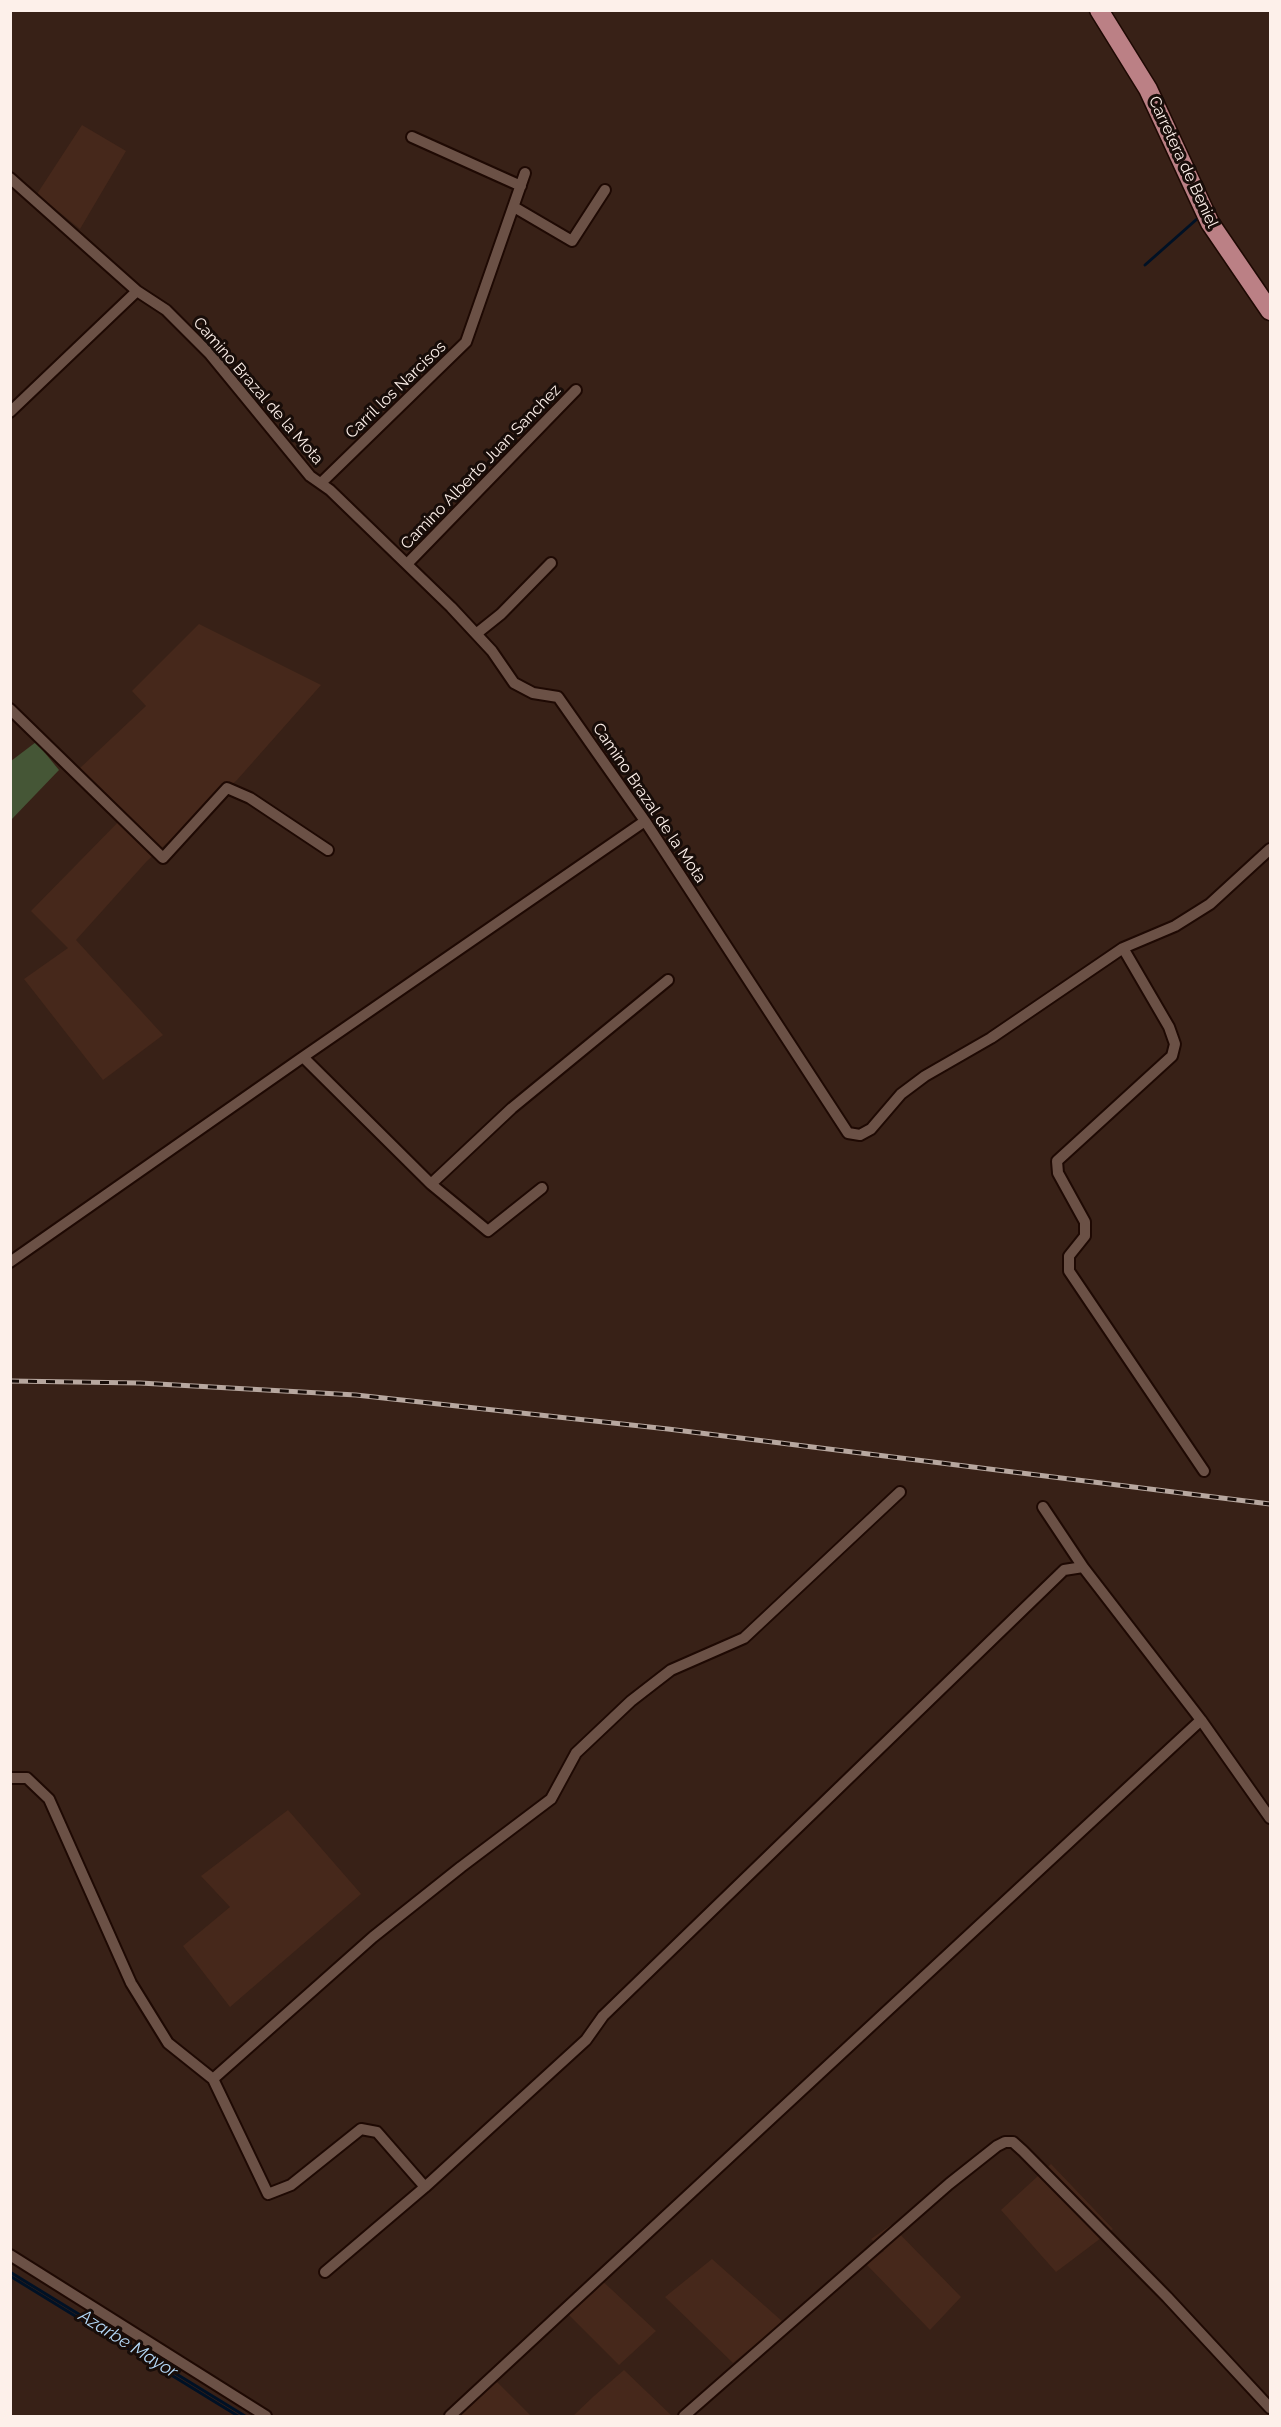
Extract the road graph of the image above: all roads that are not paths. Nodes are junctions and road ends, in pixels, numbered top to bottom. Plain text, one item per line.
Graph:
1 (1098, 10) edge
2 (412, 137) dead end
3 (525, 173) dead end
4 (10, 178) edge
5 (521, 186) junction
6 (605, 190) dead end
7 (514, 207) junction
8 (137, 291) junction
9 (1270, 311) edge
10 (576, 390) dead end
11 (10, 412) edge
12 (321, 483) junction
13 (551, 563) dead end
14 (407, 564) junction
15 (476, 634) junction
16 (10, 709) edge
17 (645, 821) junction
18 (1270, 849) edge
19 (328, 850) dead end
20 (1123, 948) junction
21 (668, 980) dead end
22 (303, 1057) junction
23 (431, 1184) junction
24 (542, 1188) dead end
25 (10, 1262) edge
26 (1204, 1471) dead end
27 (900, 1492) dead end
28 (1043, 1508) dead end
29 (1083, 1567) junction
30 (1201, 1720) junction
31 (10, 1778) edge
32 (1270, 1818) edge
33 (213, 2079) junction
34 (425, 2187) junction
35 (10, 2255) edge
36 (325, 2272) dead end
37 (1270, 2408) edge
38 (266, 2416) edge
39 (450, 2416) edge
40 (684, 2416) edge

1 - 9 main road, Carretera de Beniel
2 - 5 street
3 - 5 street, Carril los Narcisos
4 - 8 street, Camino Brazal de la Mota
5 - 7 street, Carril los Narcisos
6 - 7 street
7 - 12 street, Carril los Narcisos
8 - 11 street
8 - 12 street, Camino Brazal de la Mota
10 - 14 street, Camino Alberto Juan Sanchez
12 - 14 street, Camino Brazal de la Mota
13 - 15 street
14 - 15 street, Camino Brazal de la Mota
15 - 17 street, Camino Brazal de la Mota
16 - 19 street
17 - 20 street, Camino Brazal de la Mota
17 - 22 street
18 - 20 street, Camino Brazal de la Mota
20 - 26 street
21 - 23 street
22 - 23 street
22 - 25 street
23 - 24 street
27 - 33 street
28 - 29 street
29 - 30 street
29 - 34 street
30 - 32 street
30 - 39 street
31 - 33 street
33 - 34 street
34 - 36 street
35 - 38 street
37 - 40 street

